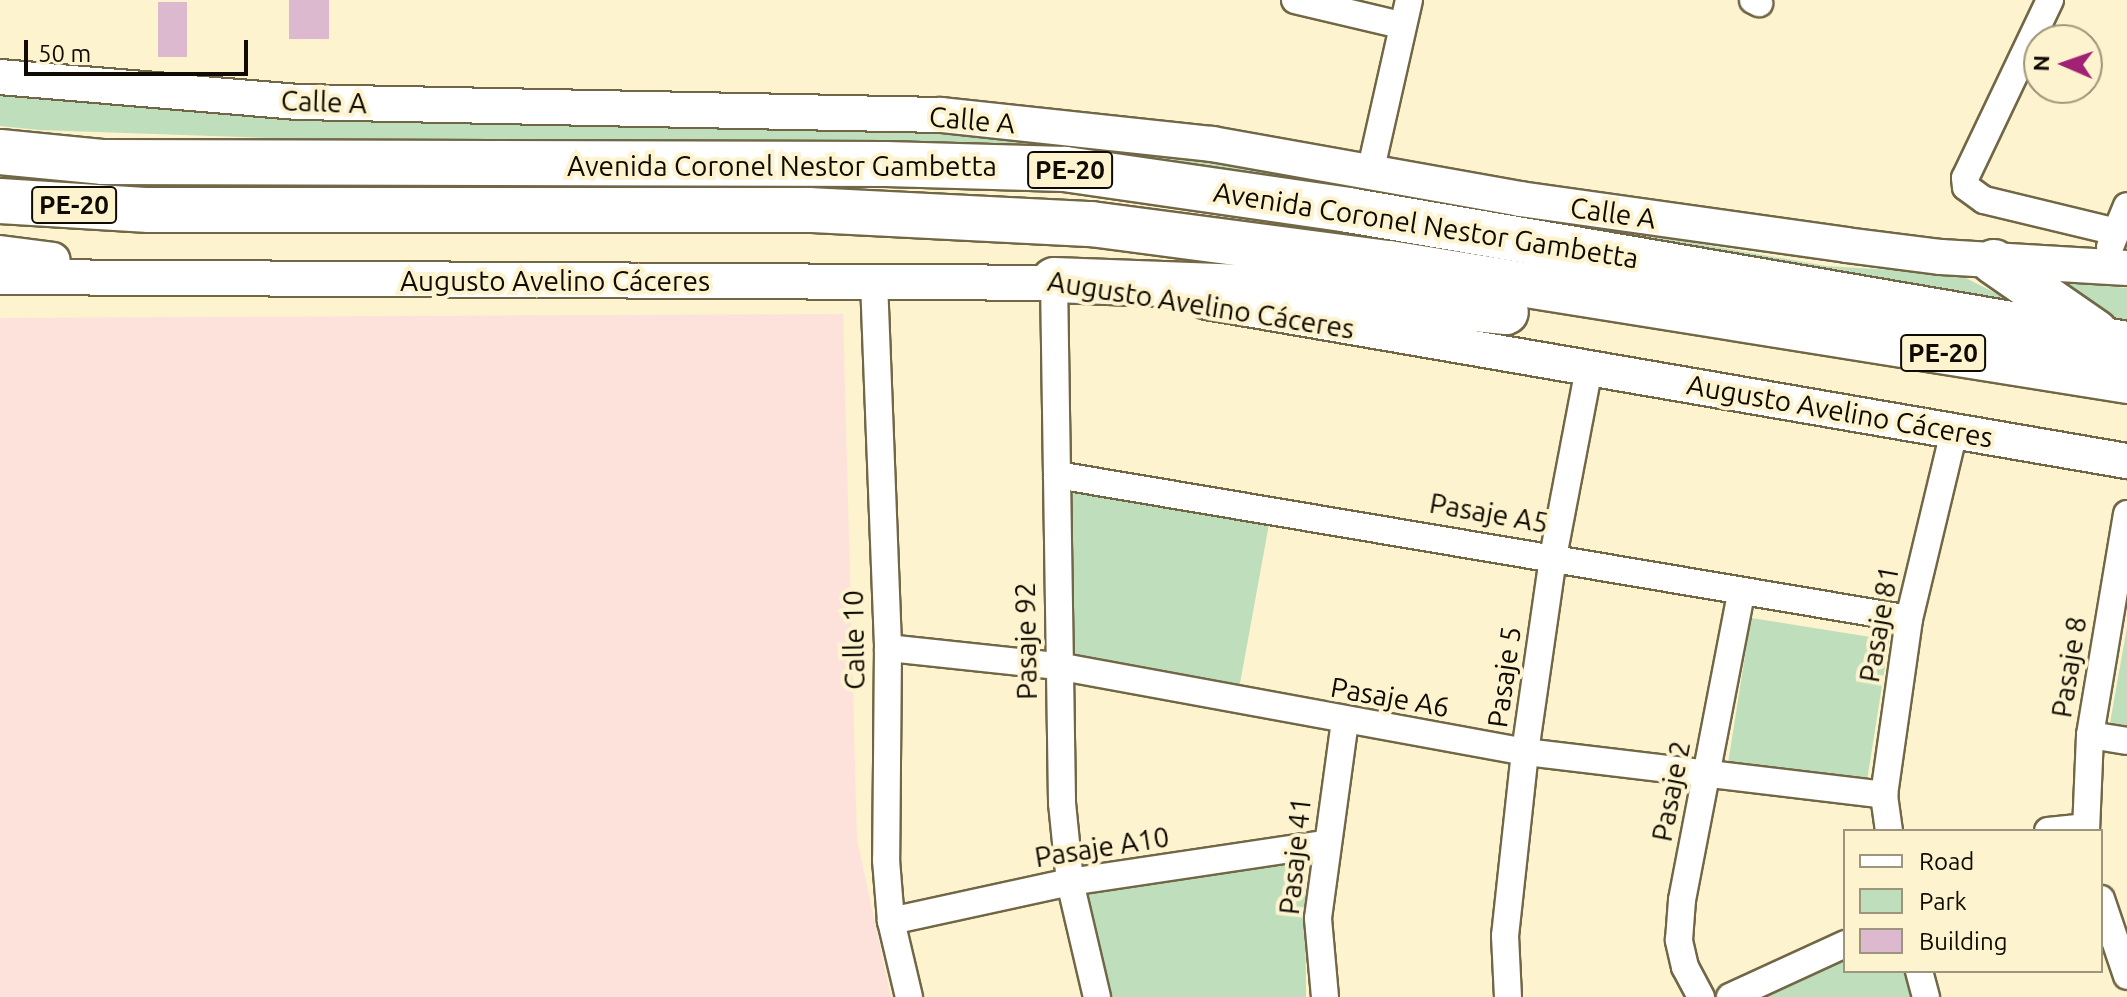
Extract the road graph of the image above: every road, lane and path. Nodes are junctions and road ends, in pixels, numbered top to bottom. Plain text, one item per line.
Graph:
1 (1295, 0) edge
2 (2050, 0) edge
3 (1405, 12) edge
4 (0, 77) edge
5 (0, 152) edge
6 (1370, 173) junction
7 (0, 201) edge
8 (2127, 206) edge
9 (2116, 232) junction
10 (0, 253) edge
11 (1994, 262) junction
12 (2115, 266) edge
13 (0, 277) edge
14 (1054, 280) junction
15 (216, 281) junction
16 (874, 281) junction
17 (1759, 325) junction
18 (2117, 342) edge
19 (1589, 368) junction
20 (2127, 381) edge
21 (1954, 431) junction
22 (2127, 461) edge
23 (1057, 475) junction
24 (2127, 514) edge
25 (1553, 557) junction
26 (1741, 594) junction
27 (1909, 619) junction
28 (888, 648) junction
29 (1057, 666) junction
30 (1345, 722) junction
31 (2090, 735) junction
32 (2127, 741) edge
33 (1525, 752) junction
34 (1708, 775) junction
35 (1884, 795) junction
36 (1889, 829) edge
37 (2086, 829) edge
38 (1325, 844) junction
39 (1070, 882) junction
40 (2103, 905) edge
41 (891, 921) junction
42 (1843, 945) edge
43 (1920, 973) edge
44 (2127, 976) edge
45 (909, 997) edge
46 (1097, 997) edge
47 (1325, 997) edge
48 (1508, 997) edge
49 (1701, 997) edge
50 (1730, 997) edge
51 (1926, 997) edge

1 - 3 street
2 - 9 street
3 - 6 street
4 - 6 street, Calle A
5 - 18 highway, Avenida Coronel Nestor Gambetta / PE-20
6 - 11 street, Calle A
7 - 17 highway, Avenida Coronel Nestor Gambetta / PE-20
8 - 9 street
9 - 12 street
10 - 15 street, Augusto Avelino Cáceres
11 - 12 street, Calle A
11 - 18 highway
13 - 15 street, Augusto Avelino Cáceres
14 - 16 street, Augusto Avelino Cáceres
14 - 17 highway
14 - 19 street, Augusto Avelino Cáceres
14 - 23 street, Pasaje 92
15 - 16 street, Augusto Avelino Cáceres
16 - 28 street, Calle 10
17 - 20 highway, Avenida Coronel Nestor Gambetta / PE-20
19 - 21 street, Augusto Avelino Cáceres
19 - 25 street, Pasaje 5
21 - 22 street, Augusto Avelino Cáceres
21 - 27 street, Pasaje 81
23 - 25 street, Pasaje A5
23 - 29 street, Pasaje 92
24 - 31 street, Pasaje 8
25 - 26 street, Pasaje A5
25 - 33 street, Pasaje 5
26 - 27 street, Pasaje A5
26 - 34 street, Pasaje 2
27 - 35 street, Pasaje 81
28 - 29 street, Pasaje A6
28 - 41 street, Calle 10
29 - 30 street, Pasaje A6
29 - 39 street, Pasaje 92
30 - 33 street, Pasaje A6
30 - 38 street, Pasaje 41
31 - 32 street
31 - 37 street, Pasaje 8
33 - 34 street, Pasaje A6
33 - 48 street, Pasaje 5
34 - 35 street, Pasaje A6
34 - 49 street, Pasaje 2
35 - 36 street, Pasaje 81
38 - 39 street, Pasaje A10
38 - 47 street, Pasaje 41
39 - 41 street, Pasaje A10
39 - 46 street, Pasaje 92
40 - 44 street
41 - 45 street, Calle 10
42 - 50 street
43 - 51 street

